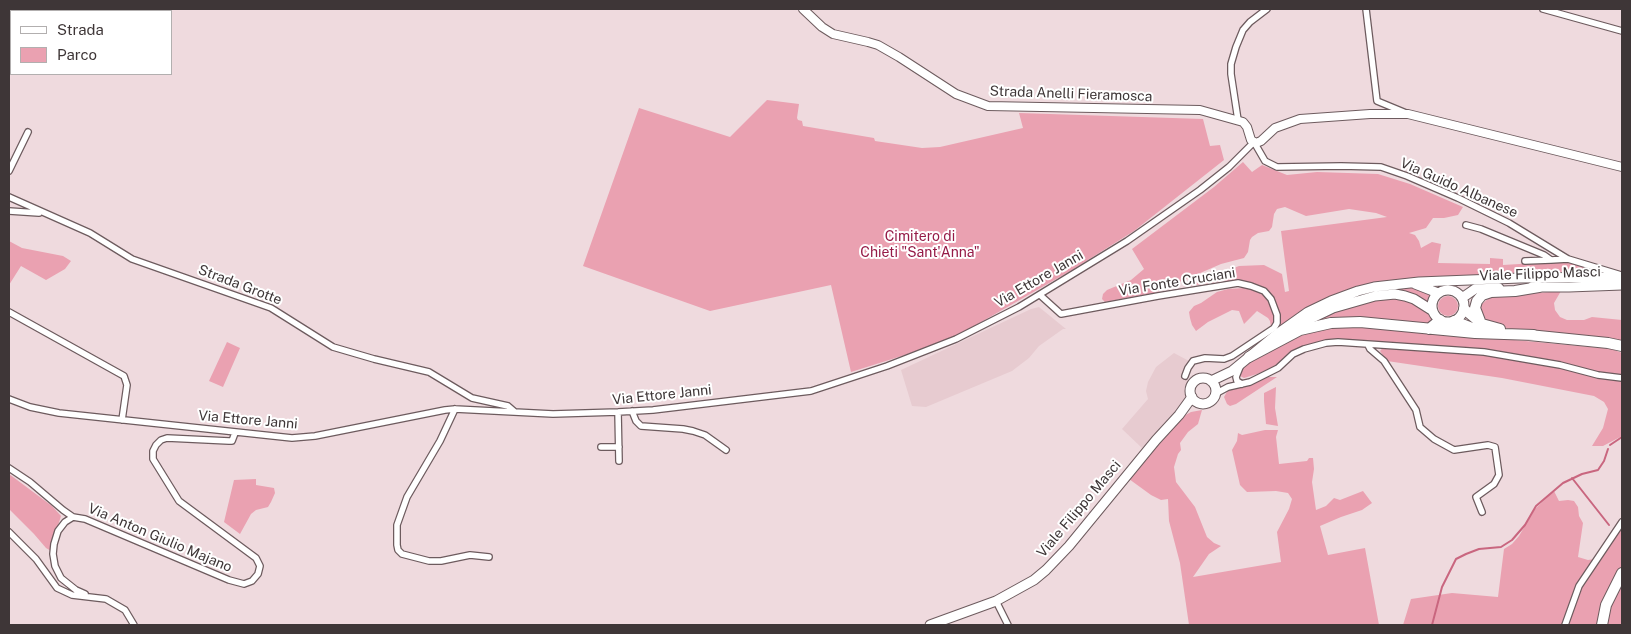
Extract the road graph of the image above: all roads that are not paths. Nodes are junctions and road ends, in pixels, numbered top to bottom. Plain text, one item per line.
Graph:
1 (803, 9) edge
2 (1267, 9) edge
3 (1366, 9) edge
4 (1543, 9) edge
5 (1622, 32) edge
6 (1408, 114) junction
7 (1240, 121) junction
8 (28, 132) dead end
9 (1254, 142) junction
10 (1604, 163) junction
11 (1622, 167) edge
12 (9, 170) edge
13 (1622, 172) edge
14 (9, 198) edge
15 (9, 211) edge
16 (44, 213) junction
17 (1466, 225) dead end
18 (1568, 259) junction
19 (1551, 260) junction
20 (1525, 261) dead end
21 (1622, 276) edge
22 (1476, 280) junction
23 (1410, 283) junction
24 (1622, 285) edge
25 (1539, 287) junction
26 (1453, 291) junction
27 (1438, 293) junction
28 (1040, 295) junction
29 (1462, 298) junction
30 (1464, 309) junction
31 (1433, 311) junction
32 (9, 312) edge
33 (1440, 320) junction
34 (1454, 320) junction
35 (1480, 322) junction
36 (1429, 329) junction
37 (1490, 334) junction
38 (1534, 335) junction
39 (1368, 345) junction
40 (1622, 346) edge
41 (1246, 359) junction
42 (1232, 371) junction
43 (1186, 376) dead end
44 (1622, 378) edge
45 (1210, 381) junction
46 (1242, 384) junction
47 (1216, 393) junction
48 (1192, 398) junction
49 (9, 399) edge
50 (1200, 404) junction
51 (456, 409) junction
52 (632, 411) junction
53 (515, 412) junction
54 (618, 412) junction
55 (1179, 415) junction
56 (122, 420) junction
57 (234, 432) junction
58 (601, 447) dead end
59 (619, 447) junction
60 (726, 450) dead end
61 (619, 461) dead end
62 (9, 468) edge
63 (1482, 512) dead end
64 (73, 516) junction
65 (1622, 522) edge
66 (9, 532) edge
67 (489, 557) dead end
68 (1622, 573) edge
69 (89, 596) junction
70 (996, 601) junction
71 (134, 625) edge
72 (930, 625) edge
73 (1008, 625) edge
74 (1565, 625) edge
75 (1602, 625) edge

1 - 7 street, Strada Anelli Fieramosca
2 - 7 street
3 - 6 street
4 - 5 street
6 - 9 street
6 - 10 street
7 - 9 street
8 - 12 street
9 - 18 street, Via Guido Albanese
9 - 28 street, Via Ettore Janni
10 - 11 street
10 - 13 street
14 - 16 street
15 - 16 street, Strada Grotte
16 - 53 street, Strada Grotte
17 - 19 street, Via Guido Albanese
18 - 19 street, Via Guido Albanese
18 - 21 street, Via Guido Albanese
19 - 20 street, Viale Filippo Masci
21 - 22 main road, Viale Filippo Masci
22 - 23 main road, Viale Filippo Masci
22 - 26 main road, Viale Filippo Masci
23 - 27 main road, Viale Filippo Masci
23 - 41 main road, Viale Filippo Masci
24 - 25 main road, Viale Filippo Masci
25 - 29 main road, Viale Filippo Masci
25 - 35 highway
26 - 27 main road
26 - 29 main road
27 - 31 main road
28 - 43 street, Via Fonte Cruciani
28 - 52 street, Via Ettore Janni
29 - 30 main road
30 - 34 main road
30 - 35 highway
31 - 33 main road
31 - 41 main road, Viale Filippo Masci
32 - 56 street
33 - 34 main road
33 - 36 highway
34 - 37 highway
35 - 38 highway
36 - 37 highway
36 - 41 highway
37 - 38 highway
38 - 40 highway
39 - 44 street
39 - 46 street
39 - 63 street
41 - 42 main road, Viale Filippo Masci
41 - 46 street
42 - 45 main road, Viale Filippo Masci
42 - 47 main road, Viale Filippo Masci
45 - 47 main road
45 - 48 main road
46 - 47 street
47 - 50 main road
48 - 50 main road
48 - 55 main road, Viale Filippo Masci
49 - 56 street, Via Ettore Janni
50 - 55 main road, Viale Filippo Masci
51 - 53 street, Via Ettore Janni
51 - 57 street, Via Ettore Janni
51 - 67 street
52 - 54 street, Via Ettore Janni
52 - 60 street
53 - 54 street, Via Ettore Janni
54 - 59 street
55 - 70 main road, Viale Filippo Masci
56 - 57 street, Via Ettore Janni
57 - 64 street, Via Anton Giulio Majano
58 - 59 street
59 - 61 street
62 - 64 street, Via Anton Giulio Majano
64 - 69 street
65 - 74 street
66 - 69 street
68 - 75 highway
69 - 71 street
70 - 72 main road, Viale Filippo Masci
70 - 73 street

